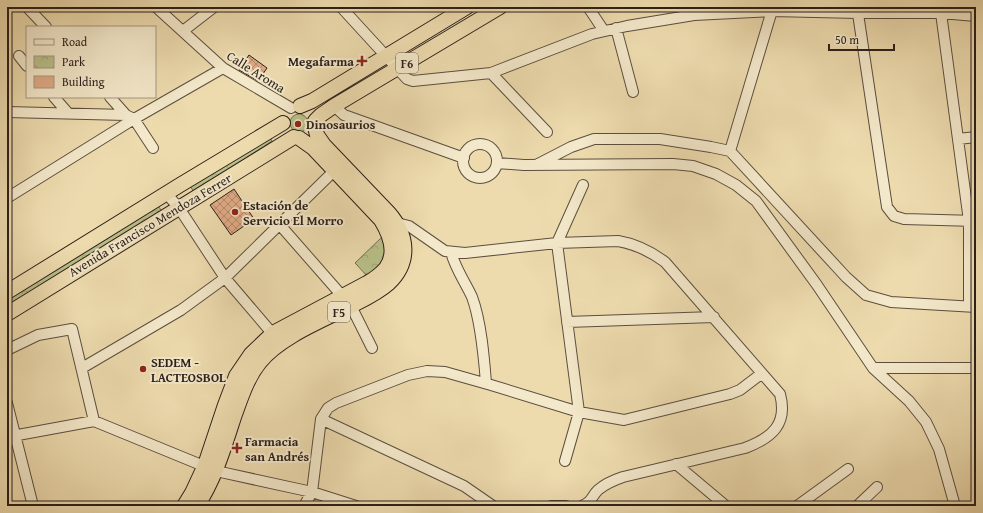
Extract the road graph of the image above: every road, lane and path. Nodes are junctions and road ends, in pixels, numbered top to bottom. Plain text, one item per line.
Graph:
1 (28, 7) edge
2 (156, 7) edge
3 (214, 7) edge
4 (341, 7) edge
5 (467, 7) edge
6 (500, 7) edge
7 (588, 7) edge
8 (970, 7) edge
9 (773, 9) edge
10 (857, 10) edge
11 (943, 10) edge
12 (692, 11) edge
13 (954, 14) junction
14 (976, 16) edge
15 (45, 26) edge
16 (616, 28) junction
17 (183, 31) junction
18 (604, 31) junction
19 (19, 56) dead end
20 (385, 56) junction
21 (26, 65) edge
22 (223, 68) junction
23 (397, 69) junction
24 (491, 73) junction
25 (633, 92) dead end
26 (55, 98) edge
27 (111, 98) edge
28 (334, 106) junction
29 (296, 107) junction
30 (7, 112) edge
31 (68, 113) junction
32 (130, 117) junction
33 (283, 123) junction
34 (315, 124) junction
35 (546, 132) dead end
36 (976, 137) edge
37 (296, 138) junction
38 (958, 139) junction
39 (152, 148) dead end
40 (730, 151) junction
41 (464, 158) junction
42 (497, 163) junction
43 (536, 165) junction
44 (334, 171) junction
45 (583, 185) dead end
46 (166, 193) junction
47 (7, 198) edge
48 (179, 208) junction
49 (389, 219) junction
50 (973, 221) edge
51 (280, 225) junction
52 (557, 243) junction
53 (451, 252) junction
54 (225, 278) junction
55 (7, 292) edge
56 (347, 301) junction
57 (973, 307) edge
58 (7, 314) edge
59 (714, 317) junction
60 (567, 322) junction
61 (277, 338) junction
62 (372, 348) dead end
63 (7, 350) edge
64 (82, 368) junction
65 (873, 368) junction
66 (976, 368) edge
67 (761, 374) junction
68 (486, 383) junction
69 (7, 403) edge
70 (579, 412) junction
71 (321, 419) junction
72 (94, 421) junction
73 (11, 437) edge
74 (565, 461) dead end
75 (676, 464) junction
76 (211, 468) junction
77 (848, 469) dead end
78 (877, 487) dead end
79 (312, 492) junction
80 (32, 506) edge
81 (184, 506) edge
82 (197, 506) edge
83 (304, 506) edge
84 (356, 506) edge
85 (493, 506) edge
86 (551, 506) edge
87 (566, 506) edge
88 (582, 506) edge
89 (726, 506) edge
90 (796, 506) edge
91 (857, 506) edge
92 (955, 506) edge

1 - 15 street
2 - 17 street, Calle Aroma
3 - 17 street
4 - 20 street
5 - 20 highway, F6
6 - 23 highway, F6
7 - 18 street
8 - 13 street
9 - 10 street
9 - 12 street
9 - 40 street
10 - 11 street
10 - 50 street
11 - 13 street
11 - 38 street
12 - 16 street
13 - 14 street
16 - 18 street
16 - 25 street
17 - 22 street, Calle Aroma
18 - 24 street
19 - 21 street
20 - 23 street
20 - 29 highway, F6
22 - 29 street, Calle Aroma
22 - 32 street
23 - 24 street
23 - 28 highway, F6
24 - 35 street
26 - 31 street
27 - 32 street
28 - 34 highway, F6
28 - 41 street
29 - 33 highway
29 - 34 highway, F5
30 - 31 street
31 - 32 street
32 - 39 street
32 - 47 street
33 - 37 highway, F5
33 - 46 highway, Avenida Francisco Mendoza Ferrer
34 - 37 highway
34 - 49 highway, F5
36 - 38 street
37 - 44 highway, F5
37 - 48 highway, Avenida Francisco Mendoza Ferrer
38 - 50 street
40 - 43 street
40 - 57 street
41 - 42 street
41 - 42 street
42 - 43 street
43 - 65 street
44 - 49 highway, F5
44 - 51 street
45 - 52 street
46 - 48 street
46 - 55 highway, Avenida Francisco Mendoza Ferrer
48 - 54 street
48 - 58 highway, Avenida Francisco Mendoza Ferrer
49 - 53 street
49 - 56 highway, F5
50 - 57 street
51 - 54 street
51 - 56 street
52 - 53 street
52 - 59 street
52 - 60 street
53 - 68 street
54 - 61 street
54 - 64 street
56 - 61 highway, F5
56 - 62 street
59 - 60 street
59 - 67 street
60 - 70 street
61 - 76 highway, F5
63 - 64 street
64 - 72 street
65 - 66 street
65 - 92 street
67 - 70 street
67 - 75 street
68 - 70 street
68 - 71 street
69 - 73 street
70 - 74 street
71 - 79 street
71 - 85 street
72 - 73 street
72 - 76 street
73 - 80 street
75 - 88 street
75 - 89 street
76 - 79 street
76 - 81 highway, F5
76 - 82 highway, F5
77 - 90 street
78 - 91 street
79 - 83 street
79 - 84 street
86 - 87 street

